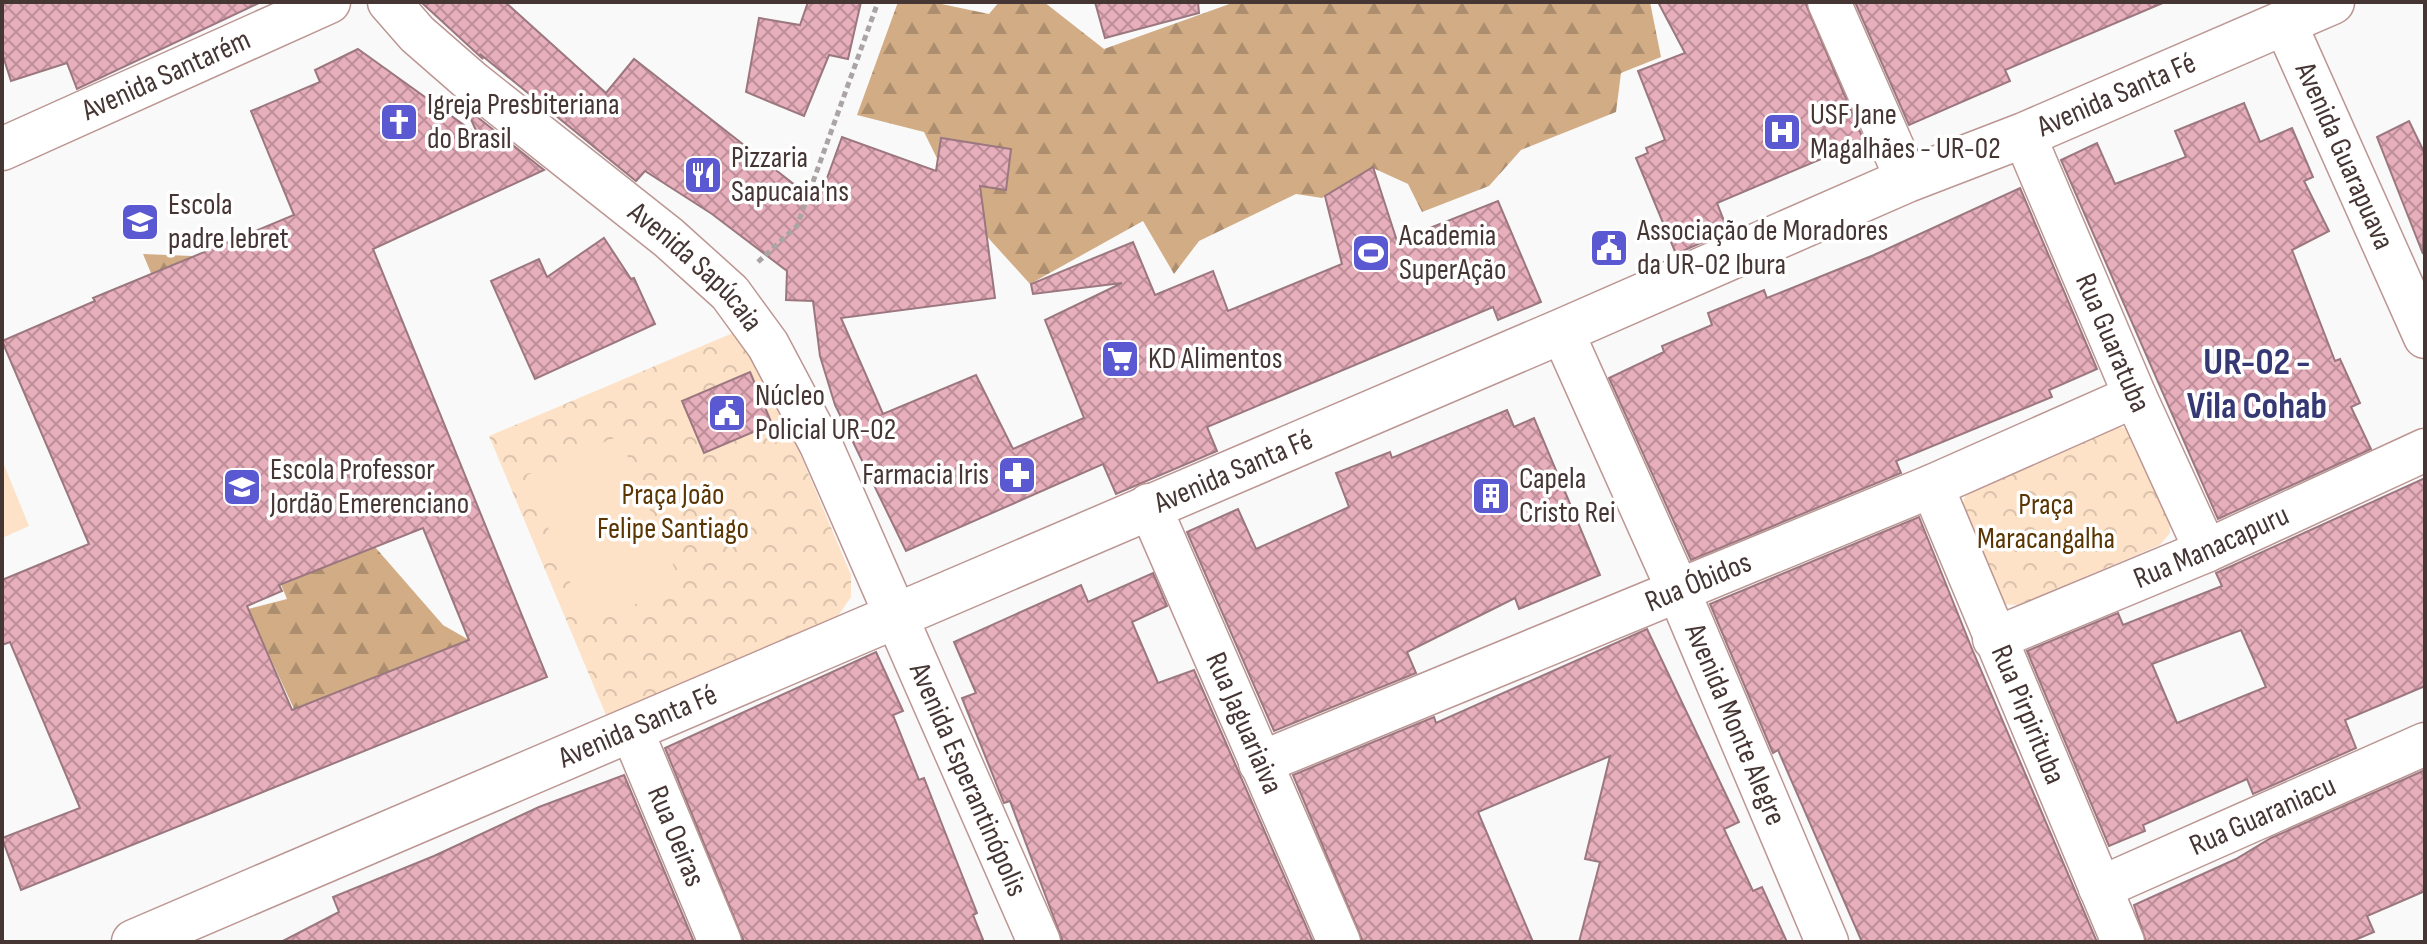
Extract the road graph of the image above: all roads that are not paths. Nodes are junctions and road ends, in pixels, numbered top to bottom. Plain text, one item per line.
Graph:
1 (329, 2) edge
2 (389, 2) edge
3 (1829, 2) edge
4 (2332, 2) edge
5 (2284, 21) junction
6 (2024, 135) junction
7 (2, 149) edge
8 (1907, 180) junction
9 (2414, 279) edge
10 (1562, 331) junction
11 (2425, 337) edge
12 (2135, 396) junction
13 (2425, 450) edge
14 (1932, 486) junction
15 (1149, 505) junction
16 (2206, 551) junction
17 (1678, 590) junction
18 (897, 616) junction
19 (1994, 639) junction
20 (632, 731) junction
21 (2425, 744) edge
22 (1260, 763) junction
23 (2100, 888) junction
24 (134, 942) edge
25 (720, 942) edge
26 (1039, 942) edge
27 (1339, 942) edge
28 (1827, 942) edge
29 (2123, 942) edge

1 - 7 street, Avenida Santarém
2 - 18 street, Avenida Sapúcaia
3 - 8 street
4 - 5 main road, Avenida Santa Fé
5 - 6 main road, Avenida Santa Fé
5 - 9 street, Avenida Guarapuava
6 - 8 main road, Avenida Santa Fé
6 - 12 street, Rua Guaratuba
8 - 10 main road, Avenida Santa Fé
9 - 11 street, Avenida Guarapuava
10 - 15 main road, Avenida Santa Fé
10 - 17 street, Avenida Monte Alegre
12 - 14 street, Rua Óbidos
12 - 16 street, Rua Guaratuba
13 - 16 street, Rua Manacapuru
14 - 17 street, Rua Óbidos
14 - 19 street, Rua Pirpirituba
15 - 18 main road, Avenida Santa Fé
15 - 22 street, Rua Jaguariaiva
16 - 19 street, Rua Manacapuru
17 - 22 street, Rua Óbidos
17 - 28 street, Avenida Monte Alegre
18 - 20 main road, Avenida Santa Fé
18 - 26 street, Avenida Esperantinópolis
19 - 23 street, Rua Pirpirituba
20 - 24 main road, Avenida Santa Fé
20 - 25 street, Rua Oeiras
21 - 23 street, Rua Guaraniacu
22 - 27 street, Rua Jaguariaiva
23 - 29 street, Rua Pirpirituba

